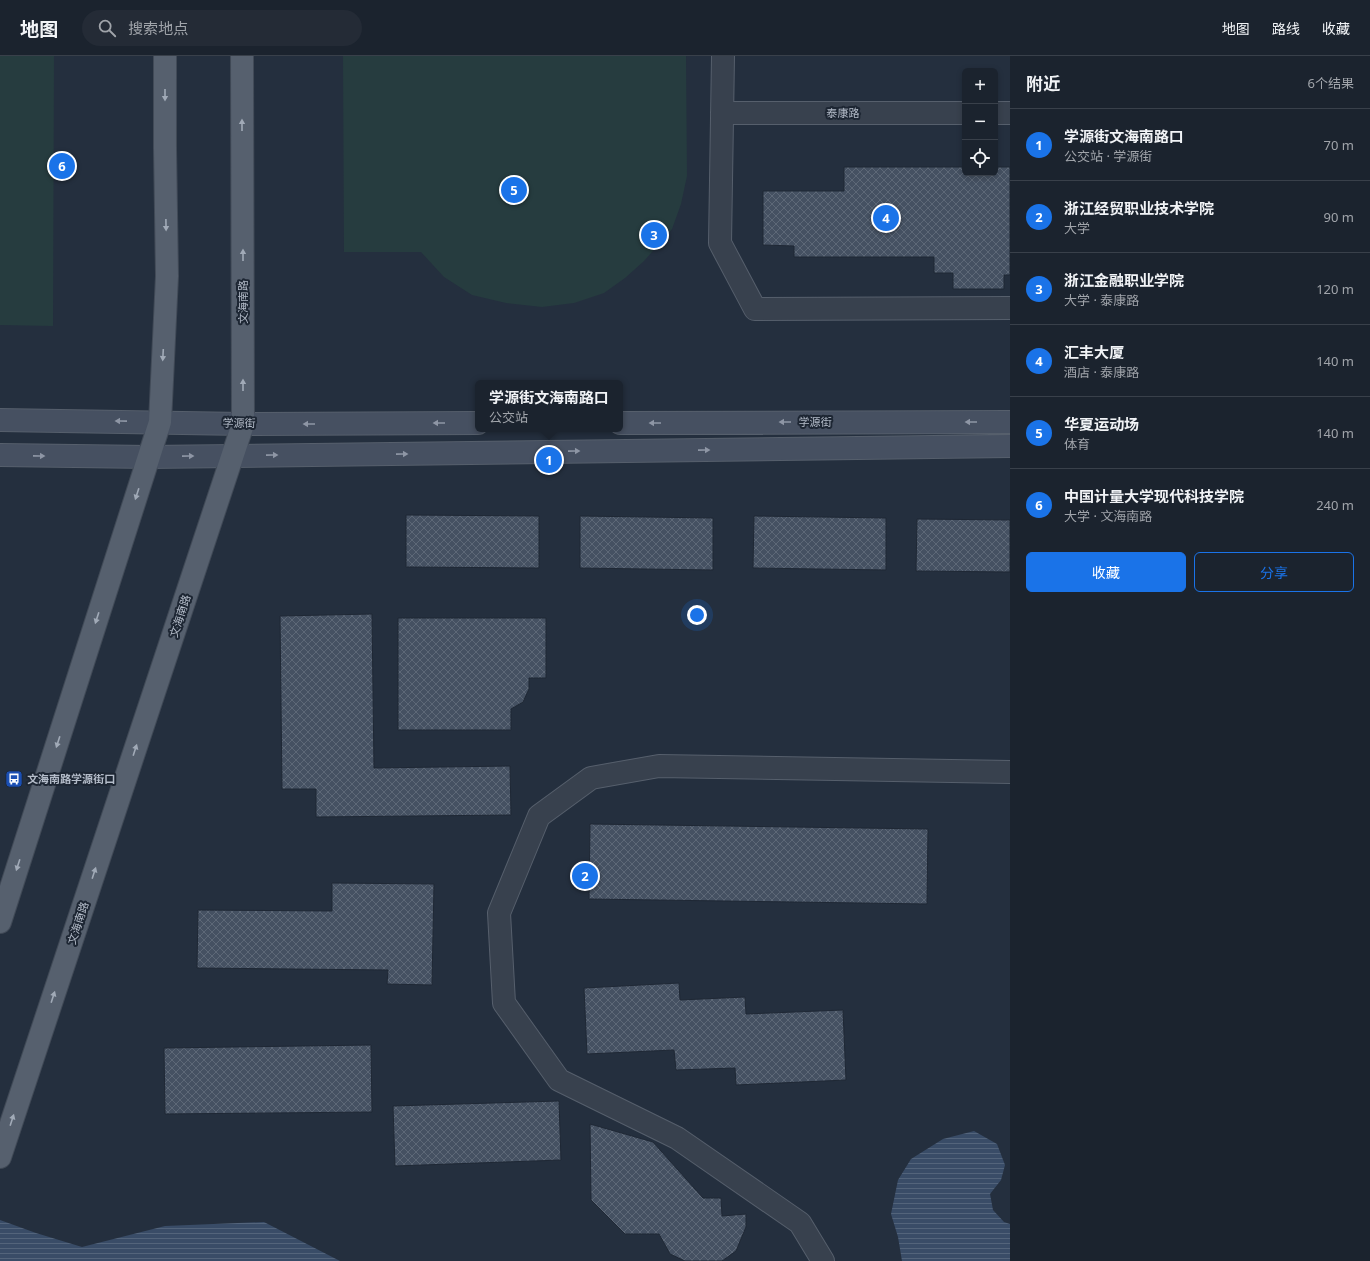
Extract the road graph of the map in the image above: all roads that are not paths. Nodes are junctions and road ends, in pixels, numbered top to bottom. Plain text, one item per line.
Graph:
1 (165, 56) edge
2 (242, 56) edge
3 (723, 56) edge
4 (722, 113) junction
5 (962, 113) edge
6 (998, 113) edge
7 (1010, 113) edge
8 (1010, 308) edge
9 (0, 420) edge
10 (160, 422) junction
11 (1010, 422) edge
12 (475, 423) edge
13 (623, 423) edge
14 (243, 424) junction
15 (1010, 446) edge
16 (0, 455) edge
17 (233, 456) junction
18 (149, 457) junction
19 (1010, 772) edge
20 (0, 922) edge
21 (0, 1157) edge
22 (823, 1261) edge

1 -> 10 main road
14 -> 2 main road, 文海南路
3 - 4 street
4 - 5 street, 泰康路
4 - 8 street
6 - 7 street
10 -> 9 main road, 学源街
10 - 14 main road, 学源街
10 - 18 main road
11 -> 13 main road, 学源街
12 -> 14 main road, 学源街
14 - 17 main road, 文海南路
17 -> 15 main road
16 -> 18 main road
18 -> 17 main road
21 -> 17 main road, 文海南路
18 -> 20 main road
19 - 22 street

